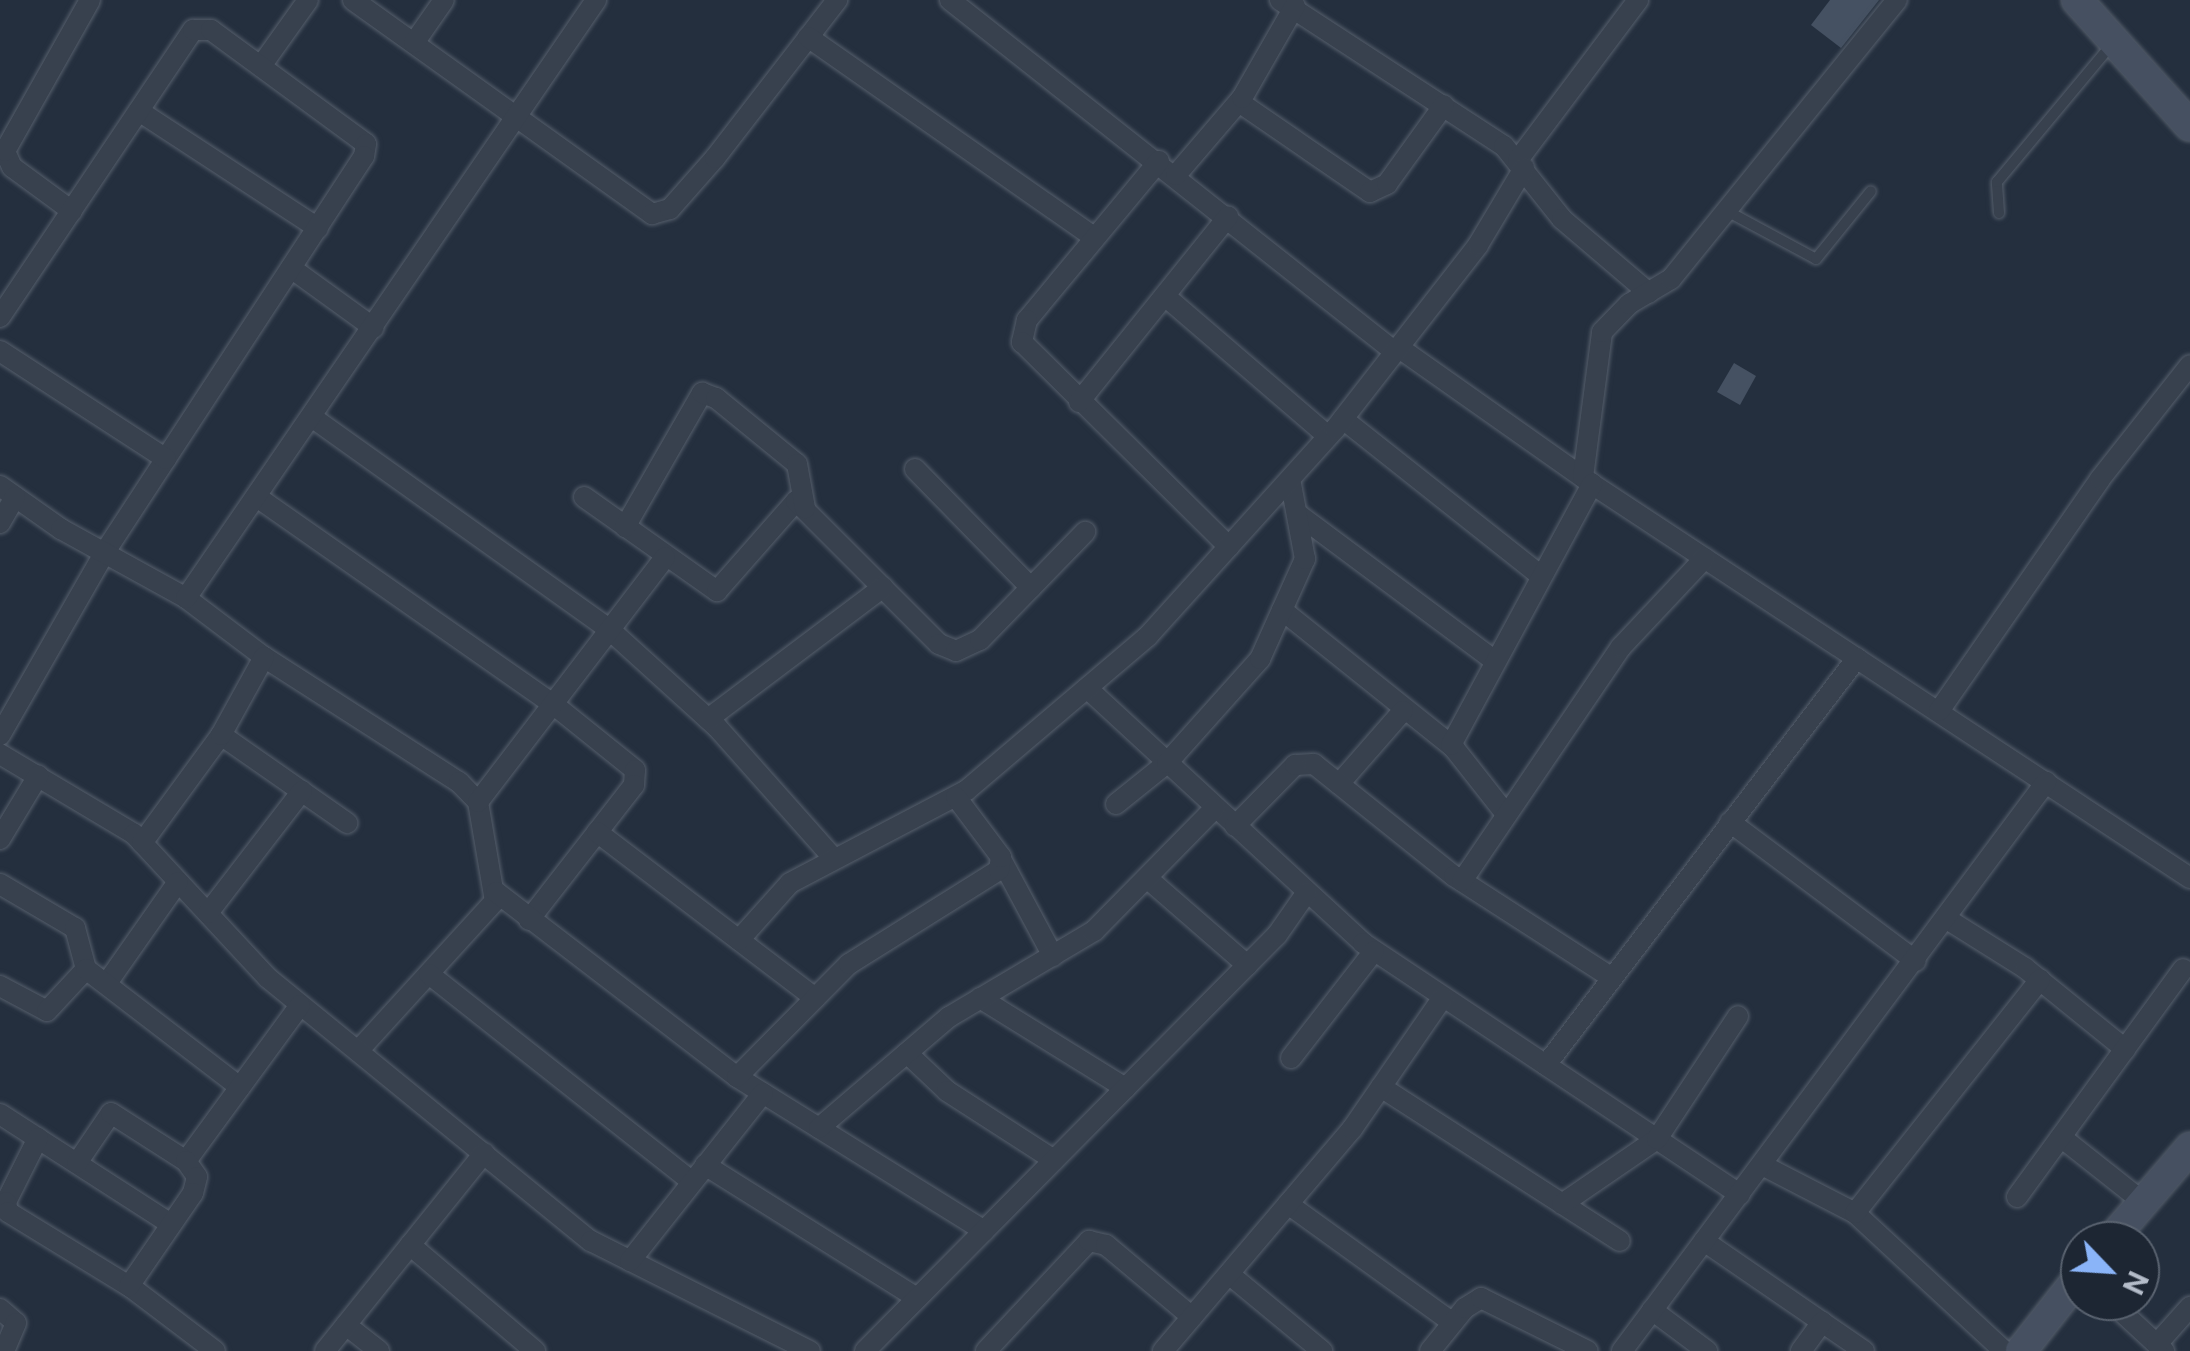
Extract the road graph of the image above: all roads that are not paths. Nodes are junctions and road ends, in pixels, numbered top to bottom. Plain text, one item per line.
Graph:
1 (90, 0) edge
2 (353, 0) edge
3 (444, 0) edge
4 (596, 0) edge
5 (837, 0) edge
6 (950, 0) edge
7 (1638, 0) edge
8 (1897, 0) edge
9 (2077, 0) edge
10 (305, 2) edge
11 (1286, 2) edge
12 (808, 38) junction
13 (414, 42) junction
14 (2114, 42) junction
15 (261, 66) junction
16 (1239, 102) junction
17 (1444, 105) junction
18 (139, 111) junction
19 (519, 115) junction
20 (2190, 126) edge
21 (1521, 164) junction
22 (1167, 168) junction
23 (1871, 192) dead end
24 (72, 210) junction
25 (1727, 211) junction
26 (1999, 213) dead end
27 (1228, 217) junction
28 (318, 228) junction
29 (1095, 238) junction
30 (291, 268) junction
31 (1649, 293) junction
32 (1165, 296) junction
33 (0, 317) edge
34 (374, 328) junction
35 (1396, 349) junction
36 (0, 350) edge
37 (2190, 365) edge
38 (1079, 402) junction
39 (314, 418) junction
40 (1342, 420) junction
41 (1328, 436) junction
42 (166, 458) junction
43 (915, 469) dead end
44 (1290, 478) junction
45 (1587, 480) junction
46 (8, 492) edge
47 (584, 497) dead end
48 (257, 498) junction
49 (805, 508) junction
50 (1299, 516) junction
51 (0, 524) edge
52 (625, 527) junction
53 (1084, 532) dead end
54 (1228, 547) junction
55 (105, 552) junction
56 (665, 557) junction
57 (1705, 558) junction
58 (1541, 576) junction
59 (884, 587) junction
60 (1031, 588) junction
61 (186, 598) junction
62 (1282, 610) junction
63 (610, 630) junction
64 (264, 657) junction
65 (1858, 658) junction
66 (1495, 661) junction
67 (1087, 688) junction
68 (554, 704) junction
69 (1404, 711) junction
70 (1939, 711) junction
71 (708, 719) junction
72 (221, 734) junction
73 (0, 735) edge
74 (1450, 745) junction
75 (0, 754) edge
76 (1168, 763) junction
77 (38, 776) junction
78 (2046, 782) junction
79 (1338, 784) junction
80 (302, 791) junction
81 (956, 797) junction
82 (478, 802) junction
83 (1116, 804) dead end
84 (1215, 808) junction
85 (1506, 814) junction
86 (1730, 822) junction
87 (347, 823) dead end
88 (1235, 826) junction
89 (597, 832) junction
90 (0, 840) edge
91 (142, 843) junction
92 (834, 859) junction
93 (1002, 861) junction
94 (1146, 878) junction
95 (2190, 878) edge
96 (1462, 881) junction
97 (178, 882) junction
98 (0, 884) edge
99 (496, 892) junction
100 (1306, 892) junction
101 (208, 913) junction
102 (1947, 918) junction
103 (529, 920) junction
104 (739, 940) junction
105 (1374, 951) junction
106 (1053, 956) junction
107 (1916, 961) junction
108 (1247, 964) junction
109 (2183, 968) dead end
110 (86, 969) junction
111 (429, 974) junction
112 (1612, 978) junction
113 (2040, 980) junction
114 (106, 983) junction
115 (0, 986) edge
116 (1443, 997) junction
117 (815, 998) junction
118 (980, 998) junction
119 (300, 1004) junction
120 (1738, 1016) dead end
121 (2125, 1049) junction
122 (358, 1052) junction
123 (907, 1053) junction
124 (1291, 1058) dead end
125 (1546, 1065) junction
126 (737, 1077) junction
127 (240, 1087) junction
128 (1381, 1087) junction
129 (1126, 1088) junction
130 (762, 1093) junction
131 (0, 1114) edge
132 (819, 1128) junction
133 (2061, 1137) junction
134 (38, 1138) junction
135 (1657, 1139) junction
136 (2190, 1148) edge
137 (484, 1154) junction
138 (1054, 1160) junction
139 (77, 1162) junction
140 (186, 1162) junction
141 (1762, 1165) junction
142 (699, 1174) junction
143 (1740, 1194) junction
144 (2018, 1198) dead end
145 (2143, 1202) junction
146 (1288, 1204) junction
147 (1562, 1204) junction
148 (1855, 1213) junction
149 (2127, 1221) edge
150 (171, 1224) junction
151 (984, 1231) junction
152 (1620, 1241) dead end
153 (1704, 1241) junction
154 (410, 1245) junction
155 (630, 1261) junction
156 (1229, 1274) junction
157 (129, 1286) junction
158 (918, 1298) junction
159 (2060, 1301) edge
160 (2190, 1307) edge
161 (0, 1309) edge
162 (1652, 1310) junction
163 (1192, 1317) junction
164 (2131, 1321) edge
165 (1822, 1322) junction
166 (1452, 1323) junction
167 (346, 1325) junction
168 (771, 1343) edge
169 (1171, 1348) edge
170 (2160, 1348) edge
171 (4, 1351) edge
172 (216, 1351) edge
173 (325, 1351) edge
174 (379, 1351) edge
175 (535, 1351) edge
176 (810, 1351) edge
177 (866, 1351) edge
178 (986, 1351) edge
179 (1322, 1351) edge
180 (1430, 1351) edge
181 (1588, 1351) edge
182 (1622, 1351) edge
183 (1707, 1351) edge
184 (1801, 1351) edge
185 (1864, 1351) edge
186 (2004, 1351) edge
187 (2021, 1351) edge

1 - 24 street
2 - 13 street
3 - 13 street
4 - 19 street
5 - 12 street
6 - 22 street
7 - 21 street
8 - 25 street
9 - 14 street
10 - 15 street
11 - 16 street
11 - 17 street
12 - 19 street
12 - 29 street
13 - 19 street
14 - 20 street
14 - 26 lane
15 - 18 street
15 - 28 street
16 - 17 street
16 - 22 street
17 - 21 street
18 - 24 street
18 - 28 street
19 - 34 street
21 - 31 street
21 - 35 street
22 - 27 street
22 - 29 street
23 - 25 lane
24 - 33 street
25 - 31 street
27 - 32 street
27 - 35 street
28 - 30 street
29 - 38 street
30 - 34 street
30 - 42 street
31 - 45 street
32 - 38 street
32 - 41 street
34 - 39 street
35 - 40 street
35 - 45 street
36 - 42 street
37 - 70 street
38 - 54 street
39 - 48 street
39 - 63 street
40 - 41 street
40 - 58 street
41 - 44 street
42 - 55 street
43 - 60 street
44 - 50 street
44 - 54 street
45 - 57 street
45 - 58 street
46 - 51 street
46 - 55 street
47 - 52 street
48 - 61 street
48 - 68 street
49 - 52 street
49 - 56 street
49 - 59 street
50 - 62 street
50 - 66 street
52 - 56 street
53 - 60 street
54 - 67 street
55 - 61 street
55 - 73 street
56 - 63 street
57 - 65 street
57 - 85 street
58 - 66 street
59 - 60 street
59 - 71 street
61 - 64 street
62 - 69 street
62 - 76 street
63 - 68 street
63 - 71 street
64 - 72 street
64 - 82 street
65 - 70 street
65 - 86 street
66 - 74 street
67 - 76 street
67 - 81 street
68 - 82 street
68 - 89 street
69 - 74 street
69 - 79 street
70 - 78 street
71 - 92 street
72 - 80 street
72 - 91 street
74 - 85 street
75 - 77 street
76 - 83 street
76 - 84 street
77 - 90 street
77 - 91 street
78 - 95 street
78 - 102 street
79 - 88 street
79 - 96 street
80 - 87 street
80 - 101 street
81 - 92 street
81 - 93 street
82 - 99 street
84 - 88 street
84 - 94 street
85 - 96 street
86 - 107 street
86 - 112 street
88 - 100 street
89 - 103 street
89 - 104 street
91 - 97 street
92 - 104 street
93 - 106 street
93 - 117 street
94 - 106 street
94 - 108 street
96 - 112 street
97 - 101 street
97 - 114 street
98 - 110 street
99 - 103 street
99 - 111 street
100 - 105 street
100 - 108 street
101 - 119 street
102 - 107 street
102 - 113 street
103 - 126 street
104 - 117 street
105 - 116 street
105 - 124 street
106 - 118 street
107 - 141 street
108 - 129 street
109 - 121 street
110 - 114 street
110 - 115 street
111 - 122 street
111 - 142 street
112 - 125 street
113 - 121 street
113 - 148 street
114 - 127 street
116 - 125 street
116 - 128 street
117 - 126 street
118 - 123 street
118 - 129 street
119 - 122 street
119 - 127 street
120 - 135 street
121 - 133 street
122 - 137 street
123 - 132 street
123 - 138 street
125 - 135 street
126 - 130 street
127 - 140 street
128 - 146 street
128 - 147 street
129 - 138 street
130 - 132 street
130 - 142 street
131 - 134 street
132 - 151 street
133 - 144 street
133 - 145 street
134 - 139 street
134 - 157 street
135 - 143 street
135 - 147 street
136 - 145 street
137 - 154 street
137 - 155 street
138 - 151 street
139 - 140 street
139 - 150 street
140 - 150 street
141 - 143 street
141 - 148 street
142 - 155 street
142 - 158 street
143 - 153 street
145 - 149 street
146 - 156 street
146 - 166 street
147 - 152 street
148 - 186 street
150 - 157 street
151 - 158 street
153 - 162 street
153 - 165 street
154 - 167 street
154 - 175 street
155 - 168 street
156 - 163 street
156 - 179 street
157 - 172 street
158 - 177 street
159 - 187 street
160 - 170 street
161 - 171 street
162 - 182 street
162 - 183 street
163 - 169 street
163 - 178 street
164 - 170 street
165 - 184 street
165 - 185 street
166 - 180 street
166 - 181 street
167 - 173 street
167 - 174 street
168 - 176 street

